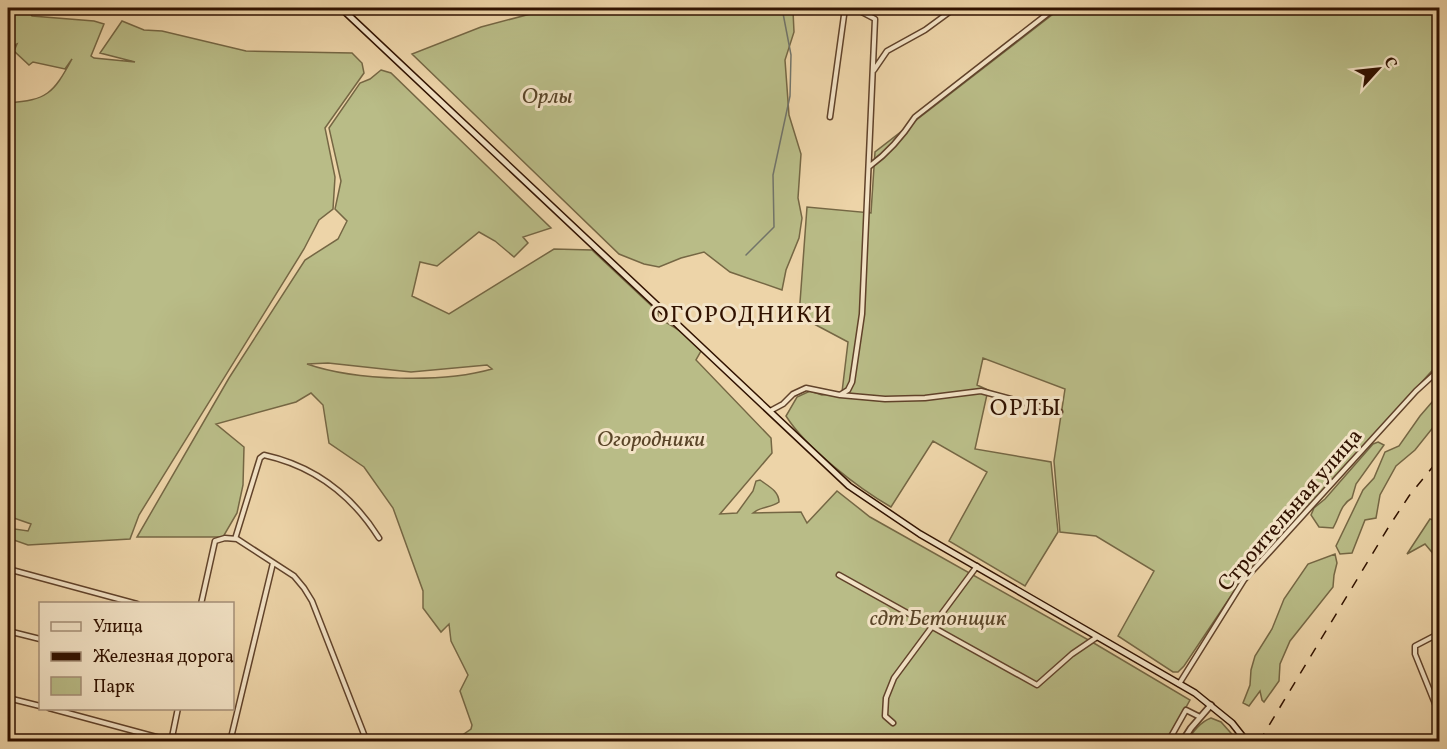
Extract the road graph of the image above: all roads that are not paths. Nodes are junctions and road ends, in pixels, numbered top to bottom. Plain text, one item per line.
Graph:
1 (341, 8) edge
2 (845, 8) edge
3 (854, 8) edge
4 (955, 8) edge
5 (1055, 8) edge
6 (874, 71) junction
7 (830, 117) dead end
8 (869, 167) junction
9 (1440, 369) edge
10 (840, 395) junction
11 (769, 411) junction
12 (1060, 412) dead end
13 (235, 538) junction
14 (379, 538) dead end
15 (273, 563) junction
16 (976, 567) junction
17 (8, 569) edge
18 (839, 575) dead end
19 (133, 602) edge
20 (201, 602) edge
21 (934, 627) junction
22 (8, 631) edge
23 (1440, 633) edge
24 (1098, 636) junction
25 (39, 639) edge
26 (1179, 684) junction
27 (234, 694) edge
28 (241, 696) junction
29 (8, 698) edge
30 (1211, 705) junction
31 (1437, 705) edge
32 (39, 706) edge
33 (56, 710) edge
34 (178, 710) edge
35 (1440, 716) edge
36 (1200, 717) junction
37 (893, 723) dead end
38 (171, 741) edge
39 (230, 741) edge
40 (367, 741) edge
41 (1168, 741) edge
42 (1182, 741) edge
43 (1247, 741) edge

1 - 11 main road
2 - 7 street
3 - 6 street
4 - 6 street
5 - 8 street
6 - 8 street
8 - 10 street
9 - 26 street, Строительная улица
10 - 11 street
10 - 12 street
11 - 16 main road
13 - 14 street
13 - 15 street
13 - 20 street
15 - 28 street
15 - 40 street
16 - 21 street
16 - 24 main road
17 - 19 street
18 - 21 street
21 - 24 street
21 - 37 street
22 - 25 street
23 - 31 street
24 - 26 main road
26 - 30 main road
27 - 28 street
28 - 39 street
29 - 32 street
30 - 36 street
30 - 43 main road
31 - 35 street
33 - 38 street
34 - 38 street
36 - 41 street
36 - 42 street

